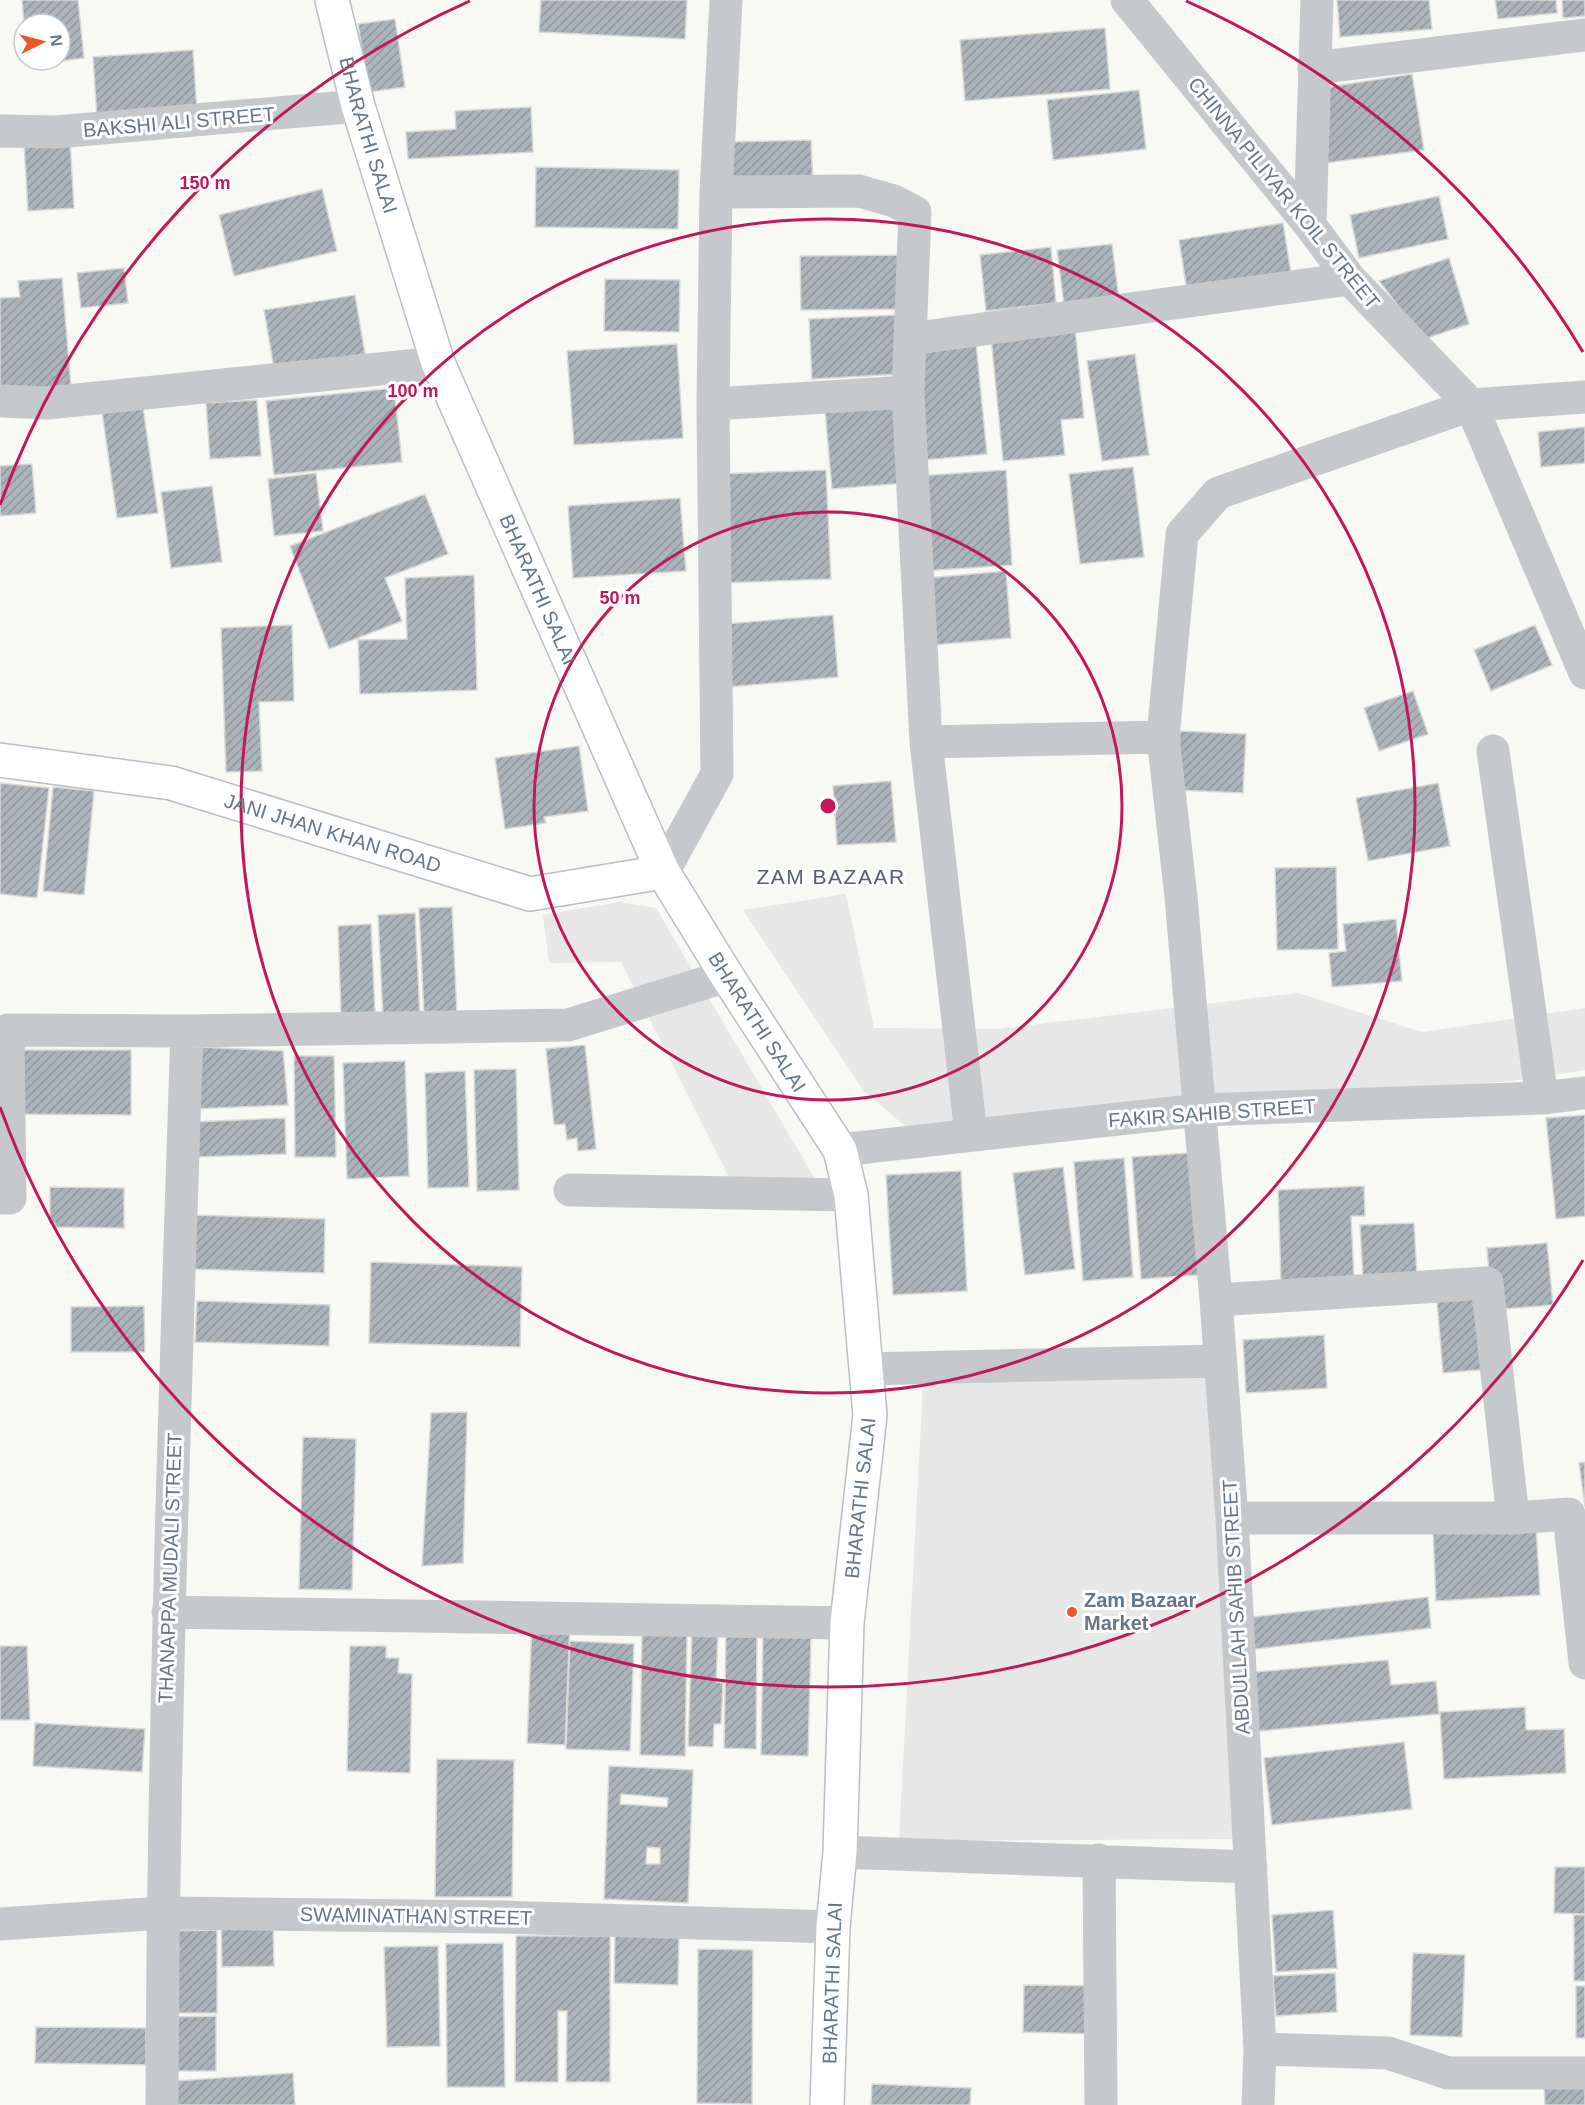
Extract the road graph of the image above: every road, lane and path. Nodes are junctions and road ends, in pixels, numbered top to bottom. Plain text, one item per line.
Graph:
1 (332, 0) edge
2 (726, 0) edge
3 (1126, 0) edge
4 (1317, 0) edge
5 (1585, 35) edge
6 (1314, 68) junction
7 (358, 106) junction
8 (0, 132) edge
9 (716, 192) junction
10 (1310, 225) junction
11 (1350, 279) junction
12 (910, 339) junction
13 (438, 363) junction
14 (908, 392) junction
15 (1585, 397) edge
16 (0, 401) edge
17 (713, 404) junction
18 (1471, 405) junction
19 (1585, 672) edge
20 (1163, 737) junction
21 (926, 742) junction
22 (1493, 751) dead end
23 (0, 760) edge
24 (663, 872) junction
25 (728, 976) junction
26 (187, 1031) junction
27 (1585, 1093) edge
28 (1542, 1098) junction
29 (1200, 1110) junction
30 (971, 1134) junction
31 (840, 1150) junction
32 (570, 1190) dead end
33 (851, 1195) junction
34 (0, 1198) edge
35 (1216, 1300) junction
36 (1219, 1361) junction
37 (866, 1369) junction
38 (1232, 1518) junction
39 (1513, 1518) junction
40 (168, 1612) junction
41 (847, 1623) junction
42 (1585, 1663) edge
43 (840, 1851) junction
44 (1099, 1860) junction
45 (1251, 1867) junction
46 (162, 1913) junction
47 (0, 1924) edge
48 (833, 1927) junction
49 (1260, 2049) junction
50 (1585, 2073) edge
51 (162, 2105) edge
52 (828, 2105) edge
53 (1101, 2105) edge
54 (1258, 2105) edge

1 - 7 street, BHARATHI SALAI
2 - 9 street
3 - 10 street, CHINNA PILIYAR KOIL STREET
4 - 6 street
5 - 6 street
6 - 10 street
7 - 8 street, BAKSHI ALI STREET
7 - 13 street, BHARATHI SALAI
9 - 12 street
9 - 17 street
10 - 11 street, CHINNA PILIYAR KOIL STREET
11 - 12 street
11 - 18 street, CHINNA PILIYAR KOIL STREET
12 - 14 street
13 - 16 street
13 - 24 street, BHARATHI SALAI
14 - 17 street
14 - 21 street
15 - 18 street, ABDULLAH SAHIB STREET
17 - 24 street
18 - 19 street, CHINNA PILIYAR KOIL STREET
18 - 20 street, ABDULLAH SAHIB STREET
20 - 21 street
20 - 29 street, ABDULLAH SAHIB STREET
21 - 30 street
22 - 28 street
23 - 24 street, JANI JHAN KHAN ROAD
24 - 25 street, BHARATHI SALAI
25 - 26 street
25 - 31 street, BHARATHI SALAI
26 - 34 street
26 - 40 street, THANAPPA MUDALI STREET
27 - 28 street, FAKIR SAHIB STREET
28 - 29 street, FAKIR SAHIB STREET
29 - 30 street, FAKIR SAHIB STREET
29 - 35 street, ABDULLAH SAHIB STREET
30 - 31 street, FAKIR SAHIB STREET
31 - 33 street, BHARATHI SALAI
32 - 33 street
33 - 37 street, BHARATHI SALAI
35 - 36 street, ABDULLAH SAHIB STREET
35 - 39 street
36 - 37 street
36 - 38 street, ABDULLAH SAHIB STREET
37 - 41 street, BHARATHI SALAI
38 - 39 street
38 - 45 street, ABDULLAH SAHIB STREET
39 - 42 street
40 - 41 street
40 - 46 street, THANAPPA MUDALI STREET
41 - 43 street, BHARATHI SALAI
43 - 44 street
43 - 48 street, BHARATHI SALAI
44 - 45 street
44 - 53 street
45 - 49 street, ABDULLAH SAHIB STREET
46 - 47 street, SWAMINATHAN STREET
46 - 48 street, SWAMINATHAN STREET
46 - 51 street, THANAPPA MUDALI STREET
48 - 52 street, BHARATHI SALAI
49 - 50 street
49 - 54 street, ABDULLAH SAHIB STREET

